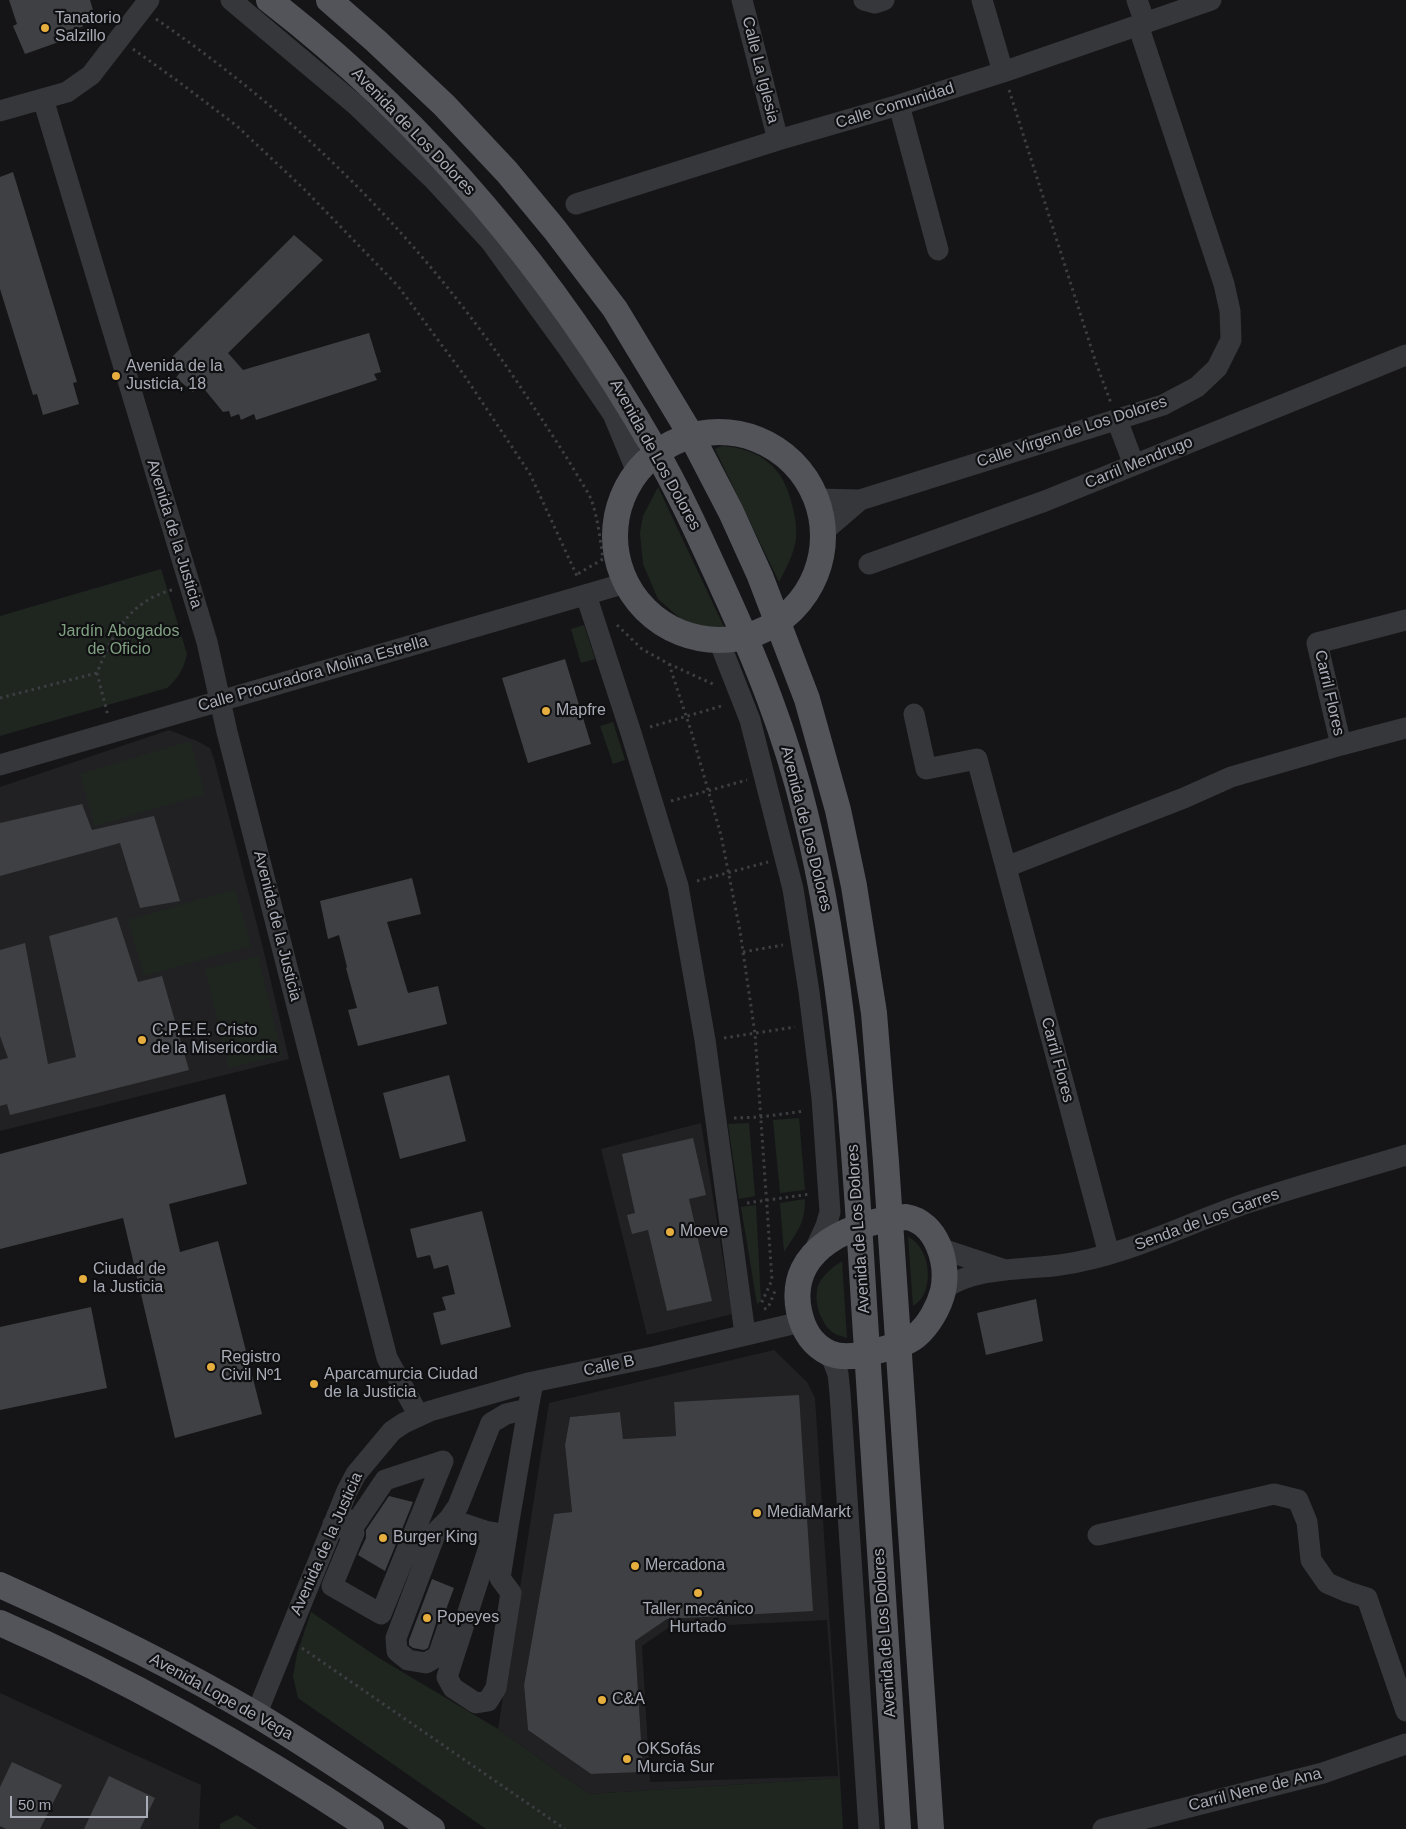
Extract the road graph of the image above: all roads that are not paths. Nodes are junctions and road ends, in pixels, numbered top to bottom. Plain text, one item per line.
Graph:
1 (231, 0) edge
2 (269, 0) edge
3 (329, 0) edge
4 (742, 0) edge
5 (864, 0) edge
6 (884, 0) edge
7 (982, 0) edge
8 (1137, 0) edge
9 (1211, 0) edge
10 (146, 3) edge
11 (1141, 24) junction
12 (1003, 72) junction
13 (43, 99) junction
14 (900, 105) junction
15 (0, 111) edge
16 (778, 140) junction
17 (576, 204) dead end
18 (938, 250) dead end
19 (1406, 355) edge
20 (1117, 420) junction
21 (691, 435) junction
22 (657, 452) junction
23 (1134, 466) junction
24 (637, 472) junction
25 (817, 499) junction
26 (860, 500) junction
27 (824, 531) junction
28 (870, 564) dead end
29 (626, 583) junction
30 (586, 595) junction
31 (1406, 620) edge
32 (778, 623) junction
33 (746, 638) junction
34 (719, 641) junction
35 (221, 701) junction
36 (914, 714) dead end
37 (1406, 728) edge
38 (1341, 745) junction
39 (0, 765) edge
40 (1006, 867) junction
41 (1406, 1155) edge
42 (890, 1218) junction
43 (859, 1227) junction
44 (939, 1248) junction
45 (812, 1254) junction
46 (1109, 1254) junction
47 (1005, 1270) junction
48 (943, 1290) junction
49 (801, 1322) junction
50 (746, 1334) junction
51 (898, 1345) junction
52 (830, 1353) junction
53 (867, 1353) junction
54 (533, 1382) junction
55 (528, 1409) junction
56 (419, 1416) junction
57 (450, 1519) junction
58 (335, 1520) junction
59 (508, 1534) junction
60 (1098, 1535) dead end
61 (482, 1571) junction
62 (0, 1585) edge
63 (0, 1623) edge
64 (1406, 1711) edge
65 (256, 1715) junction
66 (1406, 1744) edge
67 (371, 1829) edge
68 (432, 1829) edge
69 (870, 1829) edge
70 (898, 1829) edge
71 (931, 1829) edge
72 (1103, 1829) edge

1 - 24 street
2 - 22 main road, Avenida de Los Dolores
3 - 21 main road, Avenida de Los Dolores
4 - 16 street, Calle La Iglesia
5 - 6 street
7 - 12 street
8 - 11 street, Calle Virgen de Los Dolores
9 - 11 street, Calle Comunidad
10 - 13 street
11 - 12 street, Calle Comunidad
11 - 20 street, Calle Virgen de Los Dolores
12 - 14 street, Calle Comunidad
13 - 15 street
13 - 35 street, Avenida de la Justicia
14 - 16 street, Calle Comunidad
14 - 18 street
16 - 17 street, Calle Comunidad
19 - 23 street, Carril Mendrugo
20 - 23 street
20 - 26 street, Calle Virgen de Los Dolores
21 - 22 main road
21 - 25 main road
21 - 32 main road, Avenida de Los Dolores
22 - 24 main road
22 - 33 main road, Avenida de Los Dolores
23 - 28 street, Carril Mendrugo
24 - 29 main road
25 - 26 street, Calle Virgen de Los Dolores
25 - 27 main road
26 - 27 street, Calle Virgen de Los Dolores
27 - 32 main road
29 - 30 street, Calle Procuradora Molina Estrella
29 - 34 main road
30 - 35 street, Calle Procuradora Molina Estrella
30 - 50 street
31 - 38 street, Carril Flores
32 - 33 main road
32 - 42 main road, Avenida de Los Dolores
33 - 34 main road
33 - 43 main road, Avenida de Los Dolores
34 - 45 street
35 - 39 street, Calle Procuradora Molina Estrella
35 - 56 street, Avenida de la Justicia
36 - 40 street, Carril Flores
37 - 38 street, Carril Flores
38 - 40 street, Carril Flores
40 - 46 street, Carril Flores
41 - 46 street, Senda de Los Garres
42 - 43 main road
42 - 44 main road
42 - 51 main road, Avenida de Los Dolores
43 - 45 main road
43 - 53 main road, Avenida de Los Dolores
44 - 47 street
44 - 48 main road
45 - 49 main road
46 - 47 street, Senda de Los Garres
47 - 48 street, Senda de Los Garres
48 - 51 main road
49 - 50 street, Calle B
49 - 52 main road
50 - 54 street, Calle B
51 - 53 main road
51 - 71 main road, Avenida de Los Dolores
52 - 53 main road
52 - 69 street
53 - 70 main road, Avenida de Los Dolores
54 - 55 street
54 - 56 street, Calle B
55 - 57 street
55 - 59 street
56 - 58 street, Avenida de la Justicia
57 - 59 street
57 - 61 street
58 - 58 street
58 - 65 street, Avenida de la Justicia
59 - 61 street
59 - 61 street
60 - 64 street
62 - 65 main road, Avenida Lope de Vega
63 - 67 main road, Avenida Lope de Vega
65 - 68 main road, Avenida Lope de Vega
66 - 72 street, Carril Nene de Ana

